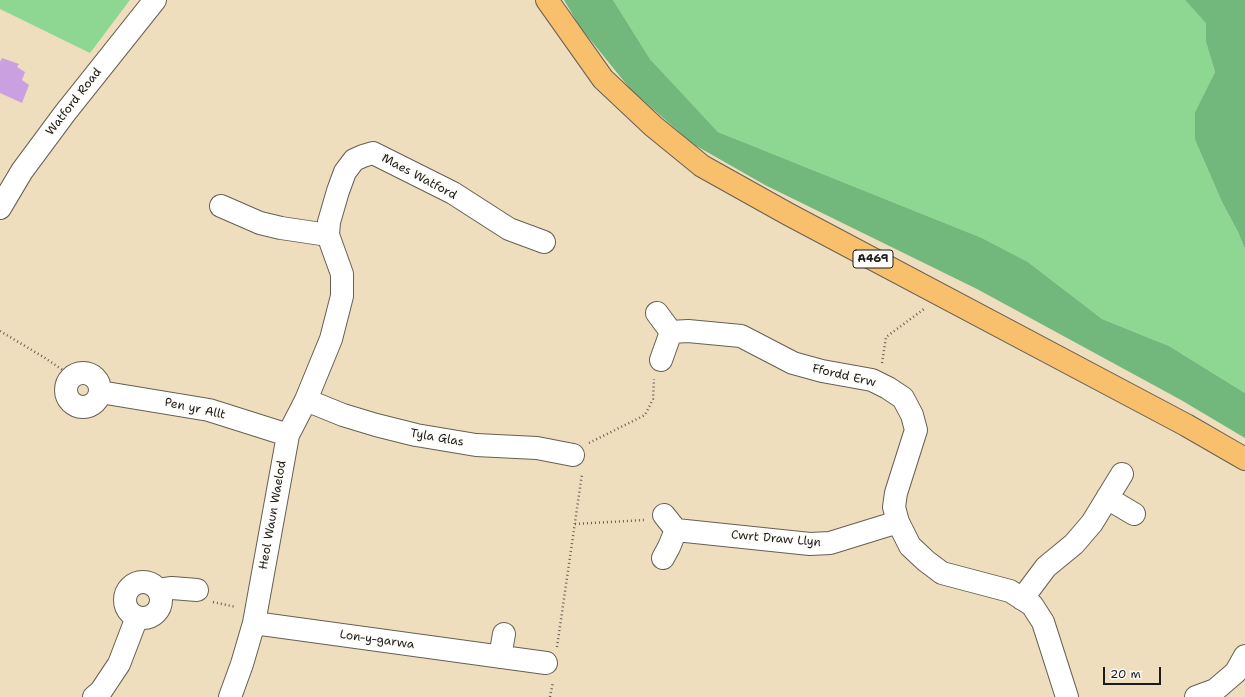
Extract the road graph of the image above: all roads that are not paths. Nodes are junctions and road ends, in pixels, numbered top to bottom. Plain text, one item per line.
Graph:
1 (154, 0) edge
2 (548, 0) edge
3 (221, 206) dead end
4 (0, 208) edge
5 (328, 235) junction
6 (544, 242) dead end
7 (656, 312) dead end
8 (671, 332) junction
9 (331, 339) joint
10 (661, 360) road end
11 (73, 376) road end
12 (306, 400) junction
13 (288, 435) junction
14 (573, 455) road end
15 (1245, 459) edge
16 (1122, 474) dead end
17 (1107, 498) junction
18 (1134, 514) dead end
19 (898, 522) junction
20 (663, 558) dead end
21 (197, 590) road end
22 (1022, 599) junction
23 (255, 617) junction
24 (504, 634) dead end
25 (1245, 656) edge
26 (500, 657) junction
27 (552, 663) road end
28 (94, 697) edge
29 (230, 697) edge
30 (1067, 697) edge
31 (1196, 697) edge

1 - 4 street, Watford Road
2 - 15 main road, A469
3 - 5 street
5 - 6 street, Maes Watford
5 - 9 street, Maes Watford
7 - 8 street
8 - 10 street
8 - 19 street, Ffordd Erw
9 - 12 street, Heol Waun Waelod
11 - 13 street, Pen yr Allt
12 - 13 street, Heol Waun Waelod
12 - 14 street, Tyla Glas
13 - 23 street, Heol Waun Waelod
16 - 17 street
17 - 18 street
17 - 22 street
19 - 20 street, Cwrt Draw Llyn
19 - 22 street, Ffordd Erw
21 - 28 street
22 - 30 street, Ffordd Erw
23 - 26 street, Lon-y-garwa
23 - 29 street, Heol Waun Waelod
24 - 26 street
25 - 31 street
26 - 27 street, Lon-y-garwa

